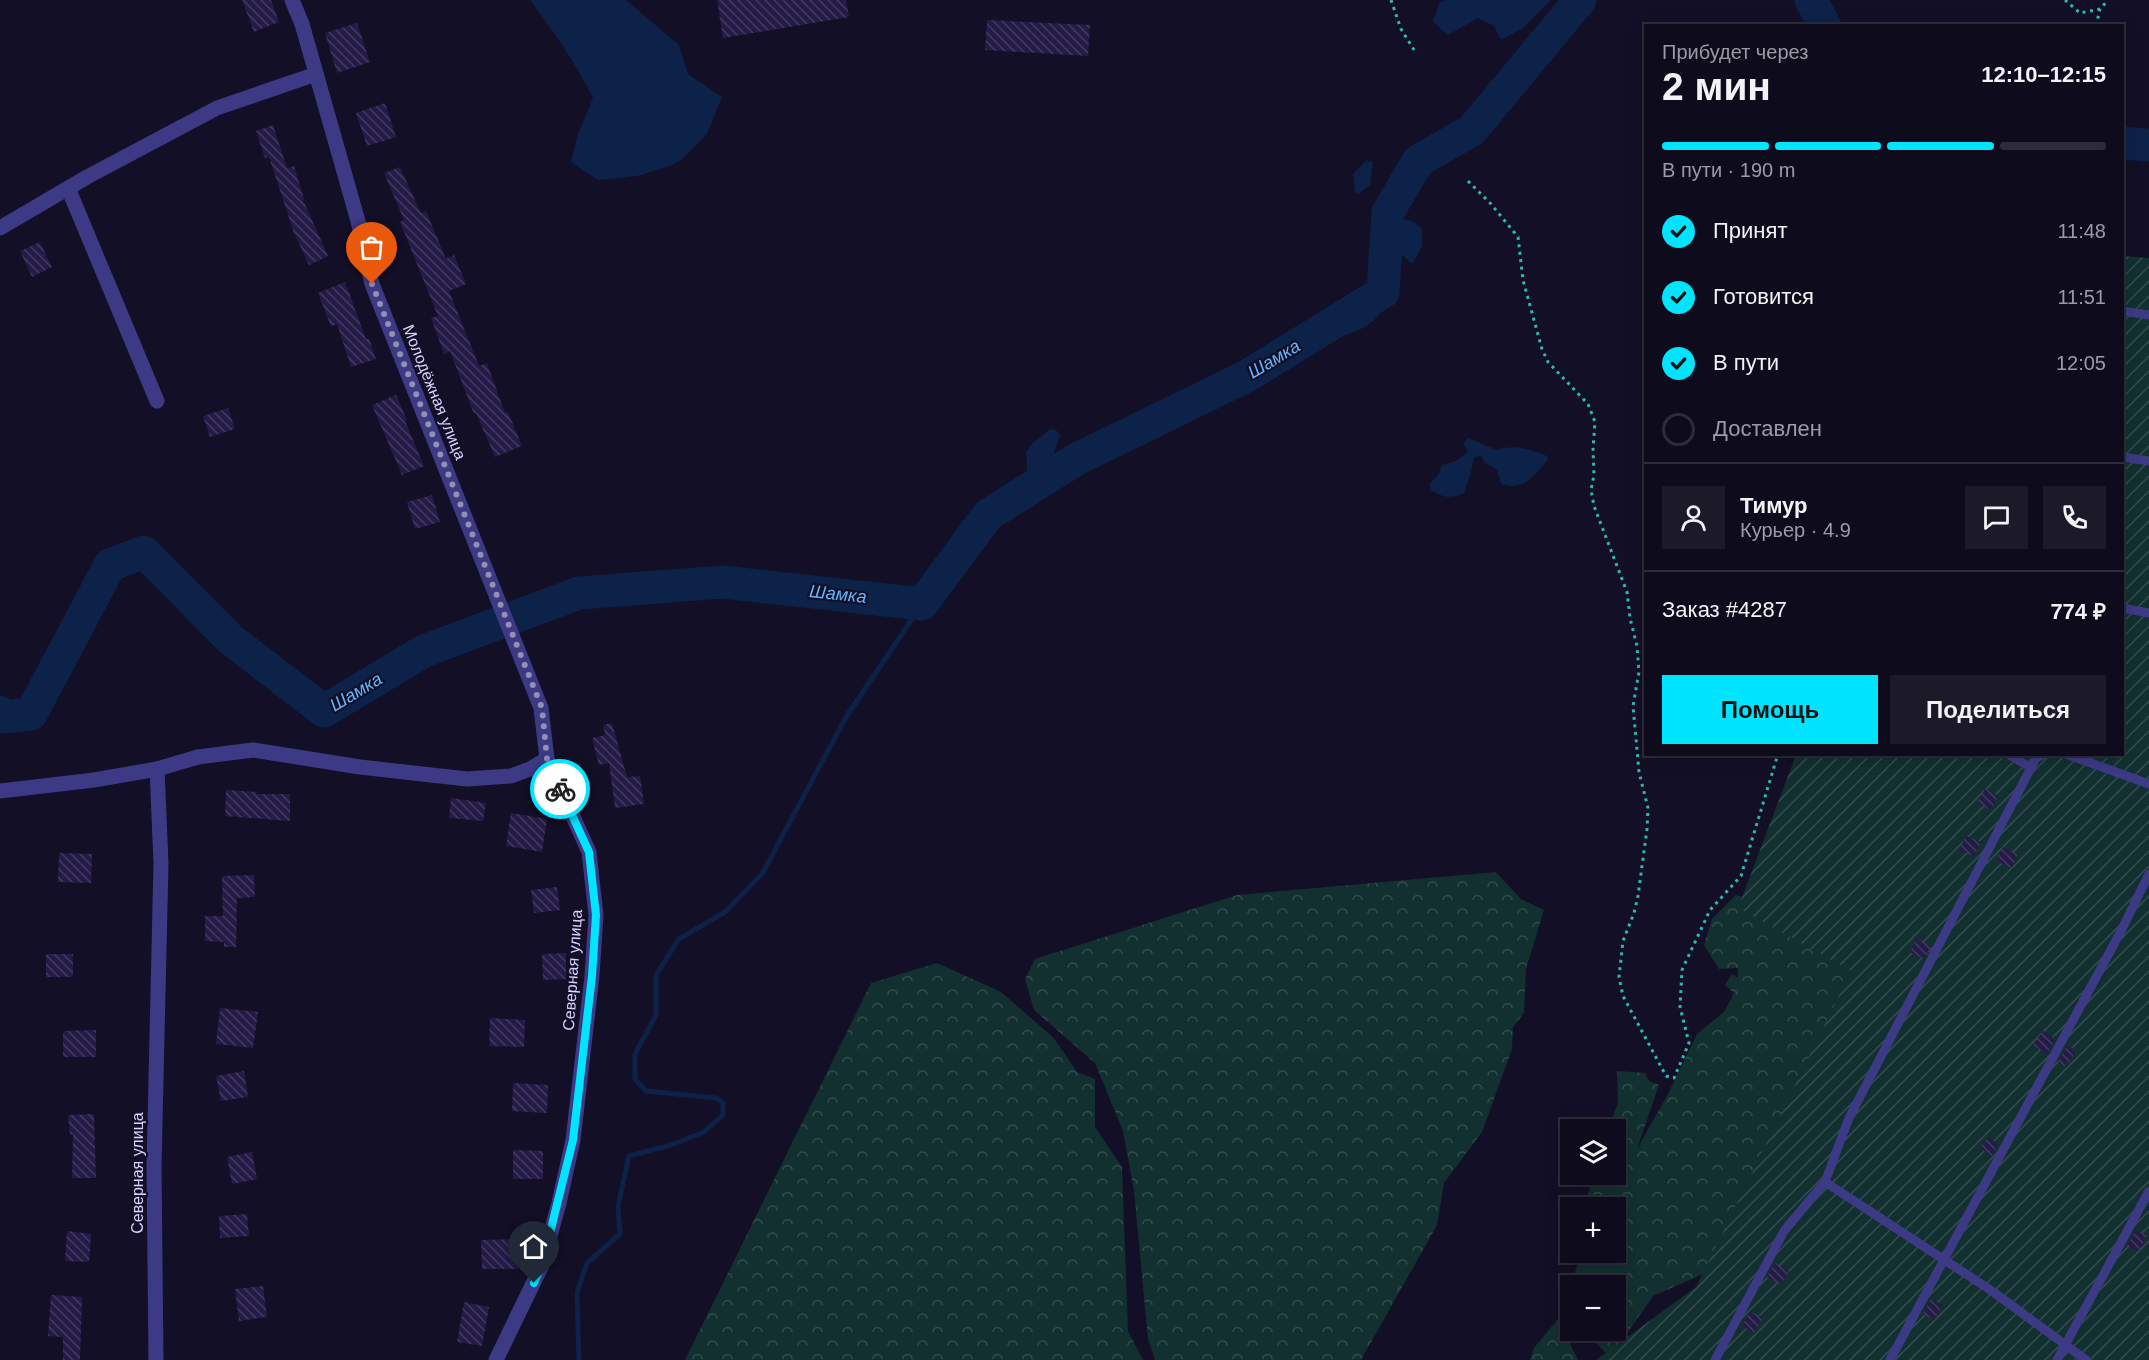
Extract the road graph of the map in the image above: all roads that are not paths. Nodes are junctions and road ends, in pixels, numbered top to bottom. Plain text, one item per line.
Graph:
1 (292, 0) edge
2 (316, 74) junction
3 (68, 188) junction
4 (0, 228) edge
5 (2124, 311) edge
6 (2149, 315) edge
7 (157, 401) dead end
8 (2124, 457) edge
9 (2149, 461) edge
10 (2124, 608) edge
11 (2149, 613) edge
12 (2011, 756) edge
13 (2040, 756) edge
14 (2072, 756) edge
15 (547, 759) junction
16 (2031, 768) junction
17 (157, 770) junction
18 (2149, 784) edge
19 (0, 791) edge
20 (2149, 874) edge
21 (1825, 1182) junction
22 (2149, 1191) edge
23 (1944, 1260) junction
24 (2065, 1346) junction
25 (156, 1360) edge
26 (496, 1360) edge
27 (1714, 1360) edge
28 (1890, 1360) edge
29 (2058, 1360) edge
30 (2086, 1360) edge

1 - 2 street, Молодёжная улица
2 - 3 street
2 - 15 street, Молодёжная улица
3 - 4 street
3 - 7 street
5 - 6 lane
8 - 9 lane
10 - 11 lane
12 - 16 lane
13 - 16 lane
14 - 18 lane
15 - 17 street
15 - 26 street, Северная улица
16 - 21 lane
17 - 19 street
17 - 25 street, Северная улица
20 - 23 lane
21 - 23 lane
21 - 27 lane
22 - 24 lane
23 - 24 lane
23 - 28 lane
24 - 29 lane
24 - 30 lane

